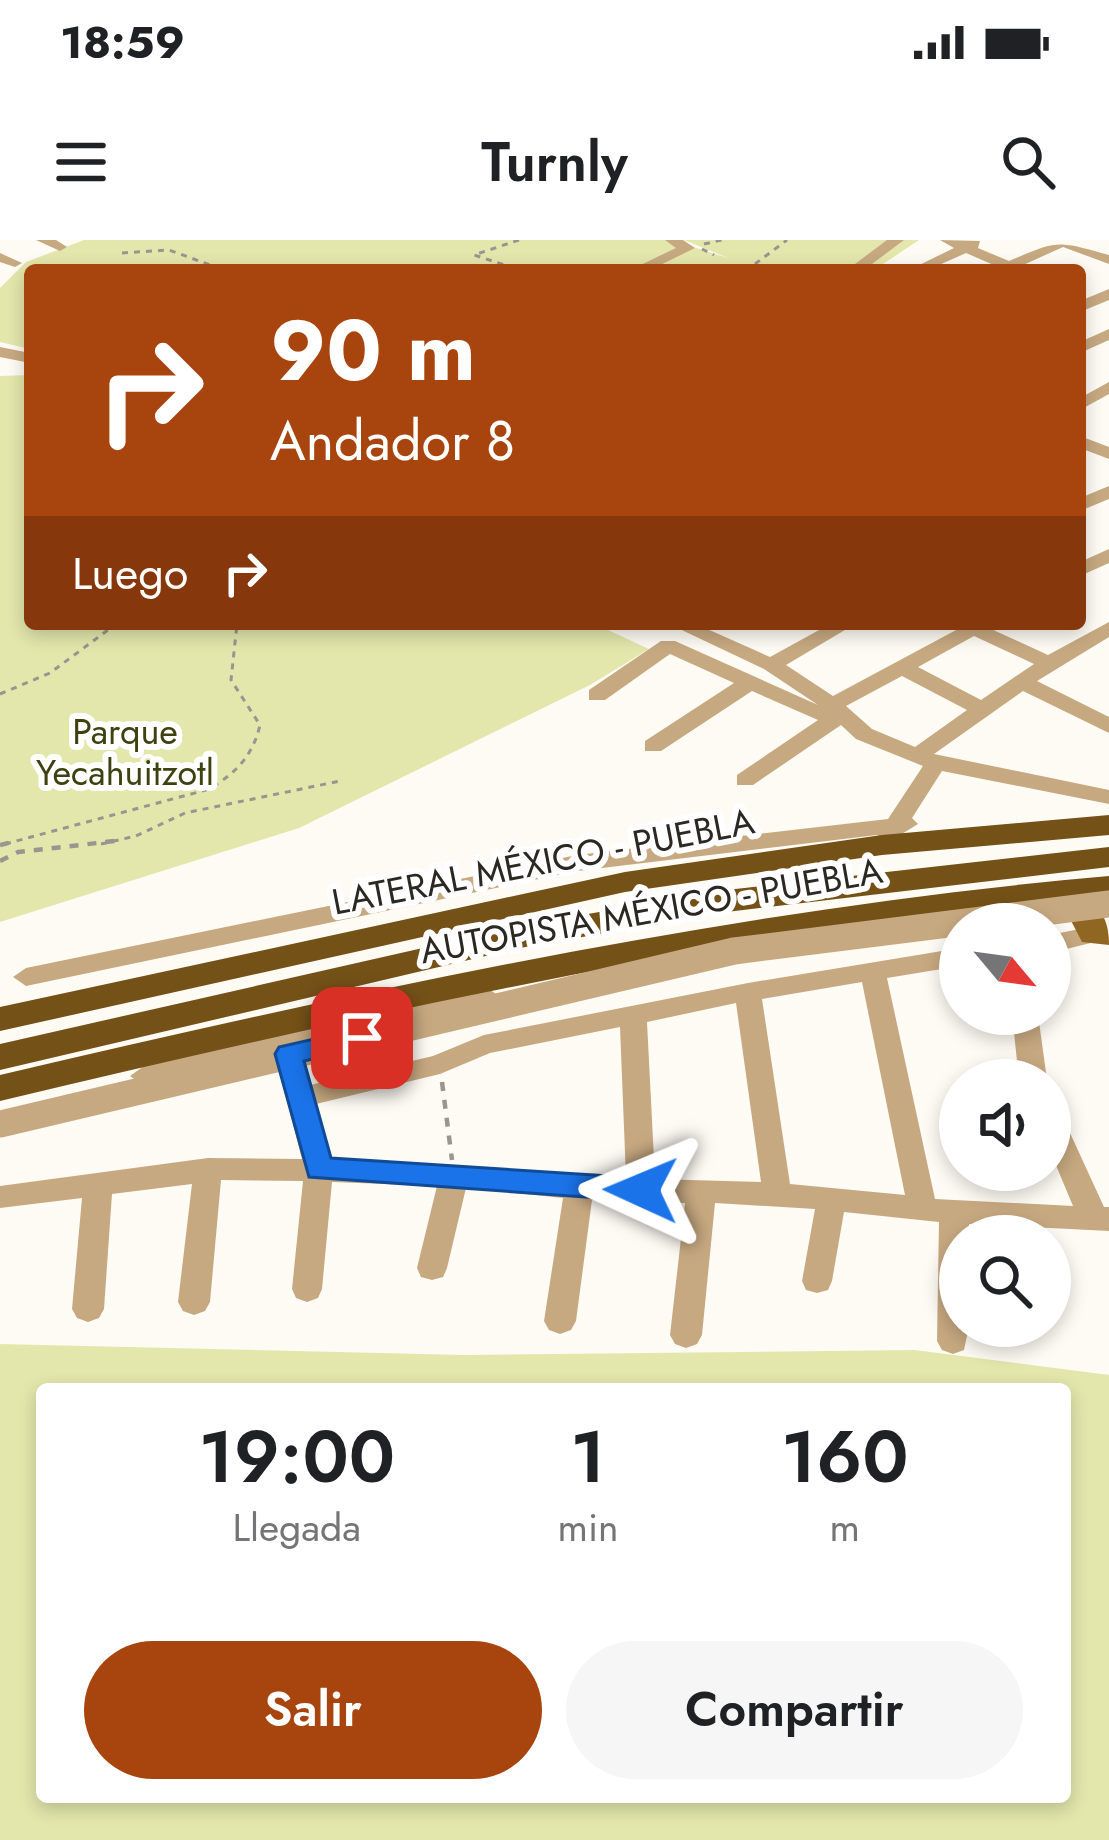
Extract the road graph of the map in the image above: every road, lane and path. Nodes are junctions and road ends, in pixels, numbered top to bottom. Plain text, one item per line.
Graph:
1 (43, 240) edge
2 (519, 240) edge
3 (672, 240) edge
4 (787, 240) edge
5 (897, 240) edge
6 (947, 240) edge
7 (984, 240) edge
8 (1061, 241) edge
9 (1088, 244) edge
10 (60, 247) dead end
11 (964, 249) junction
12 (122, 253) dead end
13 (1106, 258) edge
14 (208, 264) edge
15 (502, 264) edge
16 (651, 264) edge
17 (755, 264) dead end
18 (863, 264) edge
19 (930, 264) edge
20 (997, 264) edge
21 (1017, 264) edge
22 (108, 630) edge
23 (236, 630) edge
24 (834, 630) edge
25 (966, 630) edge
26 (981, 630) edge
27 (685, 631) edge
28 (1102, 638) edge
29 (1049, 664) junction
30 (771, 665) junction
31 (902, 667) junction
32 (751, 682) junction
33 (1022, 682) junction
34 (0, 694) edge
35 (597, 695) dead end
36 (982, 710) junction
37 (832, 712) junction
38 (1109, 726) edge
39 (653, 746) dead end
40 (927, 759) junction
41 (746, 780) dead end
42 (340, 781) dead end
43 (1103, 790) edge
44 (1109, 825) edge
45 (900, 829) junction
46 (0, 844) edge
47 (1109, 857) edge
48 (0, 861) edge
49 (1103, 911) edge
50 (1071, 914) edge
51 (939, 930) edge
52 (1071, 931) edge
53 (939, 961) edge
54 (873, 971) junction
55 (26, 977) dead end
56 (748, 992) junction
57 (633, 1015) junction
58 (0, 1019) edge
59 (289, 1054) junction
60 (0, 1057) edge
61 (440, 1064) junction
62 (0, 1088) edge
63 (300, 1098) junction
64 (0, 1112) edge
65 (0, 1124) edge
66 (1071, 1160) edge
67 (208, 1169) junction
68 (319, 1169) junction
69 (454, 1176) junction
70 (98, 1185) junction
71 (579, 1188) junction
72 (641, 1190) junction
73 (701, 1193) junction
74 (777, 1194) junction
75 (0, 1197) edge
76 (832, 1199) junction
77 (922, 1208) junction
78 (954, 1212) junction
79 (954, 1215) edge
80 (1101, 1219) edge
81 (432, 1268) dead end
82 (817, 1281) dead end
83 (307, 1289) dead end
84 (194, 1302) dead end
85 (88, 1309) dead end
86 (560, 1321) dead end
87 (686, 1335) dead end

1 - 10 street
2 - 15 path
3 - 16 street
4 - 17 path
5 - 18 street
6 - 11 street
7 - 11 street
8 - 9 street
8 - 21 street
9 - 13 street
11 - 19 street
11 - 20 street
12 - 14 path
22 - 34 path
23 - 46 path
24 - 30 street
25 - 31 street
26 - 29 street
27 - 30 street
27 - 32 street
27 - 35 street
28 - 29 street
29 - 33 street
30 - 37 street
31 - 36 street
31 - 37 street
32 - 37 street
32 - 39 street
33 - 36 street
33 - 38 street
36 - 40 street
37 - 40 street
37 - 41 street
40 - 43 street
40 - 45 street
42 - 48 path
44 - 45 highway, LATERAL MÉXICO - PUEBLA
45 - 55 street
45 - 58 highway, LATERAL MÉXICO - PUEBLA
47 - 60 highway, AUTOPISTA MÉXICO - PUEBLA
49 - 50 highway
49 - 52 street
49 - 62 highway, AUTOPISTA MÉXICO - PUEBLA
49 - 64 street, bridge
49 - 65 street, bridge
51 - 59 highway
53 - 54 street
54 - 56 street
54 - 77 street
56 - 57 street
56 - 74 street
57 - 61 street
57 - 72 street
59 - 63 street
59 - 65 highway
61 - 63 street
61 - 69 path
63 - 68 street
66 - 80 street
67 - 68 street
67 - 70 street
67 - 84 street
68 - 69 street
68 - 83 street
69 - 71 street
69 - 81 street
70 - 75 street
70 - 85 street
71 - 72 street
71 - 86 street
72 - 73 street
73 - 74 street
73 - 87 street
74 - 76 street
76 - 77 street
76 - 82 street
77 - 78 street
78 - 79 street
78 - 80 street

